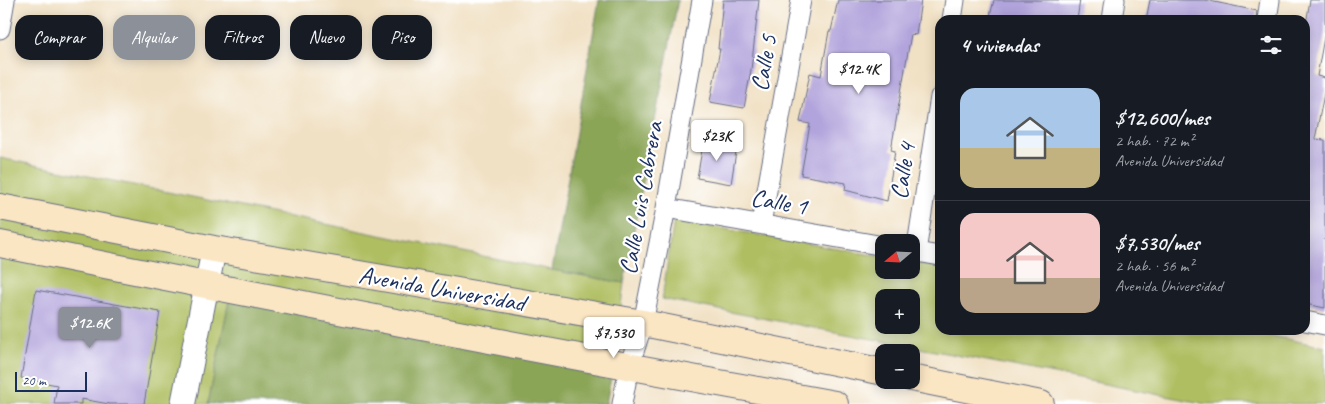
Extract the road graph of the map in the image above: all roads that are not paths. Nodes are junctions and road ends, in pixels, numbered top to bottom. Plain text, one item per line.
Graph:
1 (5, 0) edge
2 (702, 0) edge
3 (801, 0) edge
4 (955, 0) edge
5 (1115, 0) edge
6 (1270, 0) edge
7 (953, 15) edge
8 (1113, 15) edge
9 (1268, 15) edge
10 (0, 29) edge
11 (935, 127) edge
12 (0, 207) edge
13 (666, 208) junction
14 (761, 224) junction
15 (917, 234) edge
16 (0, 244) edge
17 (875, 244) edge
18 (214, 249) junction
19 (920, 253) edge
20 (935, 255) edge
21 (206, 286) junction
22 (1310, 322) edge
23 (643, 323) junction
24 (1325, 324) edge
25 (629, 367) junction
26 (875, 370) edge
27 (920, 380) edge
28 (183, 404) edge
29 (622, 404) edge
30 (835, 404) edge
31 (1041, 404) edge

1 - 10 street
2 - 13 street, Calle Luis Cabrera
3 - 14 street, Calle 5
4 - 7 street
5 - 8 street
6 - 9 street
11 - 15 street, Calle 4
12 - 18 main road, Avenida Universidad
13 - 14 street, Calle 1
13 - 23 street, Calle Luis Cabrera
14 - 17 street, Calle 1
16 - 21 main road, Avenida Universidad
18 - 21 street
18 - 23 main road, Avenida Universidad
19 - 20 street
21 - 25 main road, Avenida Universidad
21 - 28 street
22 - 24 street
23 - 25 street, Calle Luis Cabrera
23 - 26 main road, Avenida Universidad
25 - 29 street, Calle Luis Cabrera
25 - 30 main road, Avenida Universidad
27 - 31 main road

